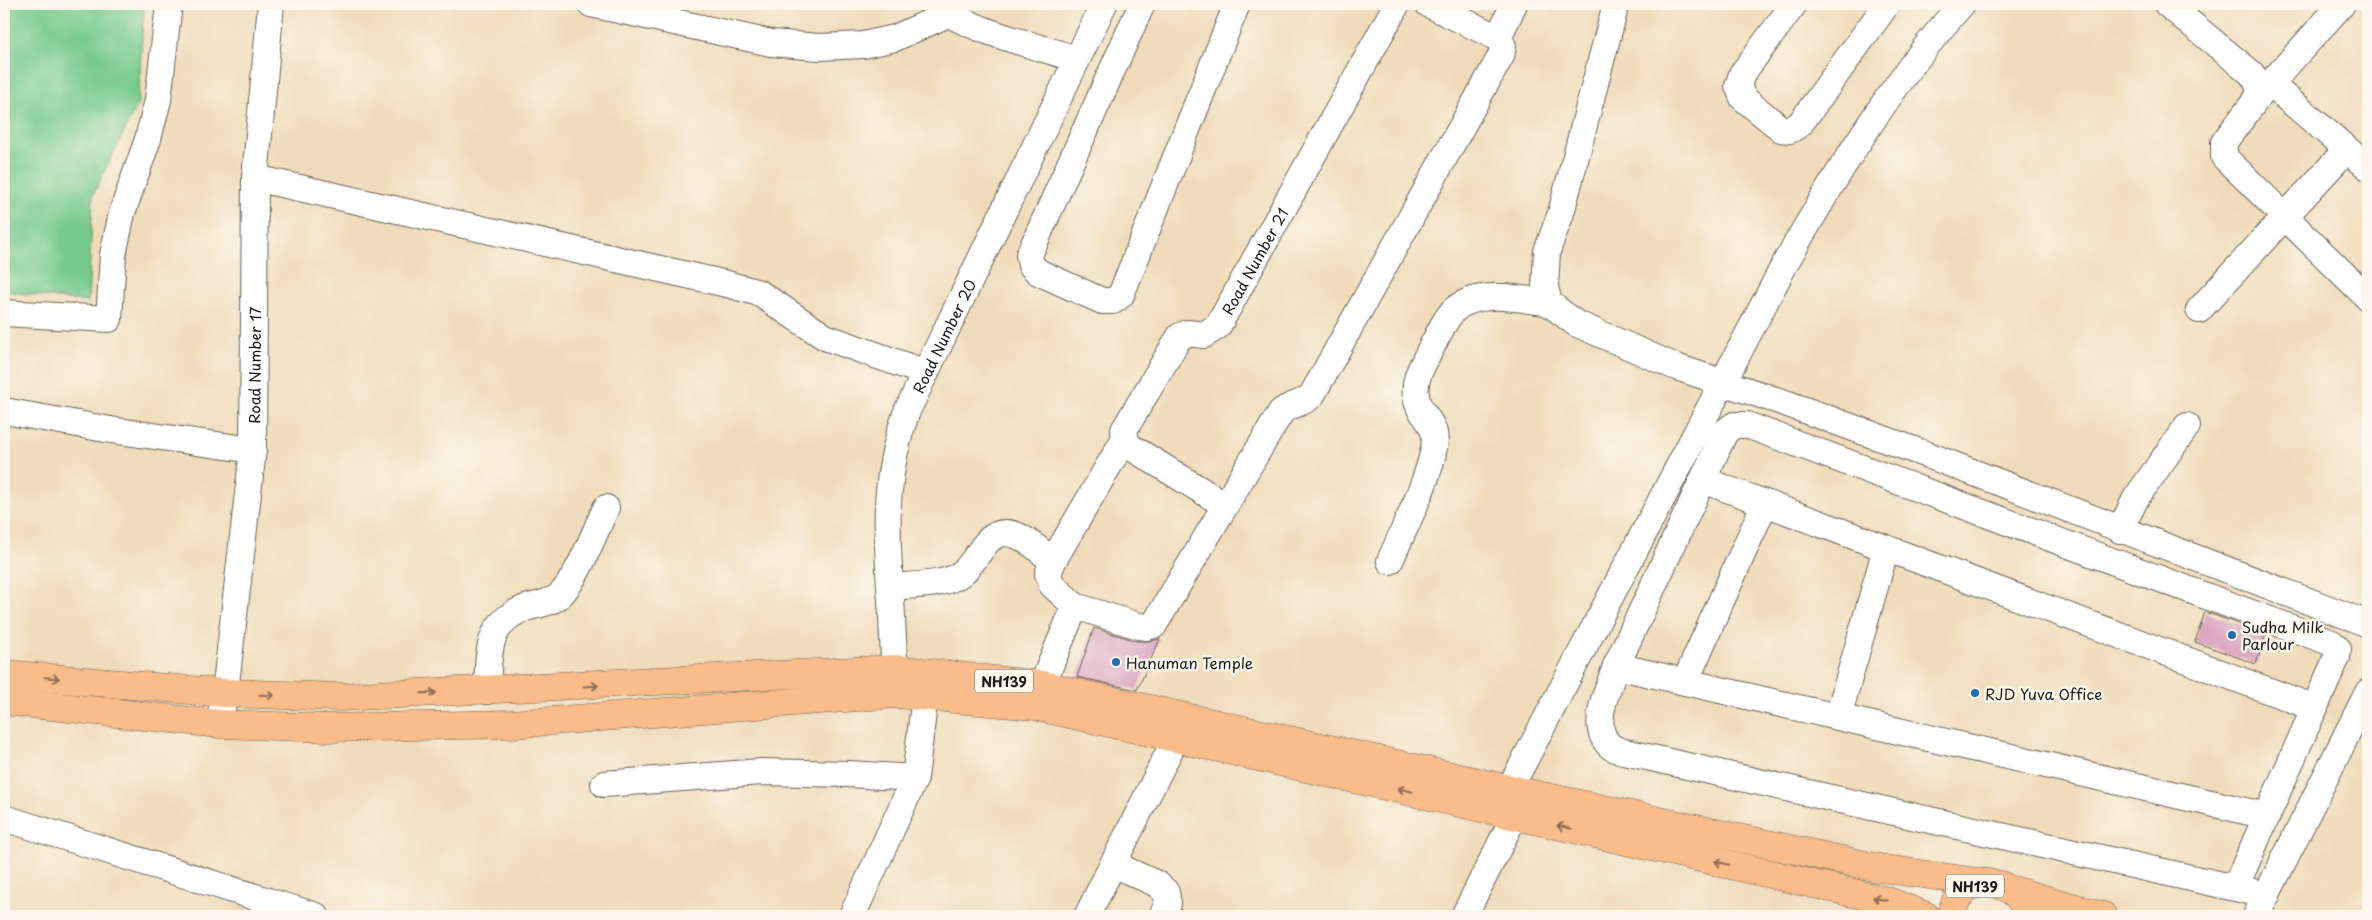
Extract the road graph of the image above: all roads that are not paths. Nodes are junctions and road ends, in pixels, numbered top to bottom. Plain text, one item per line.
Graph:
1 (169, 4) edge
2 (271, 4) edge
3 (590, 4) edge
4 (1104, 4) edge
5 (1142, 4) edge
6 (1236, 4) edge
7 (1397, 4) edge
8 (1428, 4) edge
9 (1514, 4) edge
10 (1616, 4) edge
11 (1794, 4) edge
12 (1888, 4) edge
13 (1962, 4) edge
14 (2167, 4) edge
15 (2342, 4) edge
16 (941, 9) edge
17 (1498, 38) junction
18 (1076, 59) junction
19 (2264, 90) junction
20 (2347, 149) junction
21 (2368, 167) edge
22 (255, 178) junction
23 (2284, 216) junction
24 (2368, 298) edge
25 (1548, 303) junction
26 (2199, 310) dead end
27 (4, 313) edge
28 (926, 373) junction
29 (1723, 383) junction
30 (4, 411) edge
31 (2187, 426) dead end
32 (1124, 438) junction
33 (253, 450) junction
34 (1703, 480) junction
35 (1765, 503) junction
36 (1224, 505) junction
37 (606, 508) dead end
38 (2120, 530) junction
39 (1886, 548) junction
40 (1053, 561) junction
41 (1390, 561) dead end
42 (890, 587) junction
43 (1075, 606) junction
44 (2368, 624) edge
45 (1616, 666) junction
46 (4, 674) edge
47 (895, 682) junction
48 (1685, 682) junction
49 (487, 691) junction
50 (2368, 692) edge
51 (225, 693) junction
52 (925, 696) junction
53 (1039, 696) junction
54 (4, 701) edge
55 (2315, 708) junction
56 (1838, 717) junction
57 (219, 724) junction
58 (1176, 738) junction
59 (915, 778) junction
60 (604, 784) dead end
61 (1507, 805) junction
62 (2267, 816) junction
63 (4, 818) edge
64 (1113, 864) junction
65 (1985, 883) junction
66 (2236, 888) junction
67 (2013, 890) junction
68 (2261, 905) edge
69 (316, 916) edge
70 (852, 916) edge
71 (1087, 916) edge
72 (1162, 916) edge
73 (1464, 916) edge
74 (1926, 916) edge
75 (1952, 916) edge
76 (2029, 916) edge
77 (2103, 916) edge

1 - 27 street
2 - 22 street, Road Number 17
3 - 16 street
4 - 18 street, Road Number 20
5 - 6 street
7 - 32 street, Road Number 21
8 - 17 street
9 - 17 street
10 - 25 street
11 - 12 street
13 - 29 street
14 - 19 street
15 - 19 street
16 - 18 street
17 - 36 street
18 - 28 street, Road Number 20
19 - 20 street
19 - 23 street
20 - 21 street
20 - 23 street
22 - 28 street
22 - 33 street, Road Number 17
23 - 24 street
23 - 26 street
25 - 29 street
25 - 41 street
28 - 42 street, Road Number 20
29 - 38 street
29 - 61 street
30 - 33 street
31 - 38 street
32 - 36 street
32 - 40 street
33 - 51 street, Road Number 17
34 - 35 street
34 - 45 street
34 - 55 street
35 - 39 street
35 - 48 street
36 - 43 street
37 - 49 street
38 - 44 street
39 - 55 street
39 - 56 street
40 - 42 street
40 - 43 street
42 - 47 street, Road Number 20
43 - 53 street
45 - 48 street
45 - 66 street
46 -> 51 highway, NH139
49 -> 47 highway, NH139
47 - 52 highway, NH139
47 - 53 highway, NH139
47 - 57 highway, NH139
48 - 56 street
51 -> 49 highway, NH139
50 - 68 street
51 - 57 street, Road Number 17
52 - 53 highway, NH139
52 - 59 street
53 - 58 highway, NH139
53 - 61 highway, NH139
54 - 57 highway, NH139
55 - 62 street
56 - 62 street
61 -> 58 highway, NH139
58 - 64 street
59 - 60 street
59 - 70 street
61 - 65 highway, NH139
61 - 73 street
74 -> 61 highway, NH139
62 - 66 street
63 - 69 street
64 - 71 street
64 - 72 street
65 - 67 highway, NH139
65 - 75 highway, NH139
66 - 68 street
67 - 76 highway, NH139
67 - 77 highway, NH139

